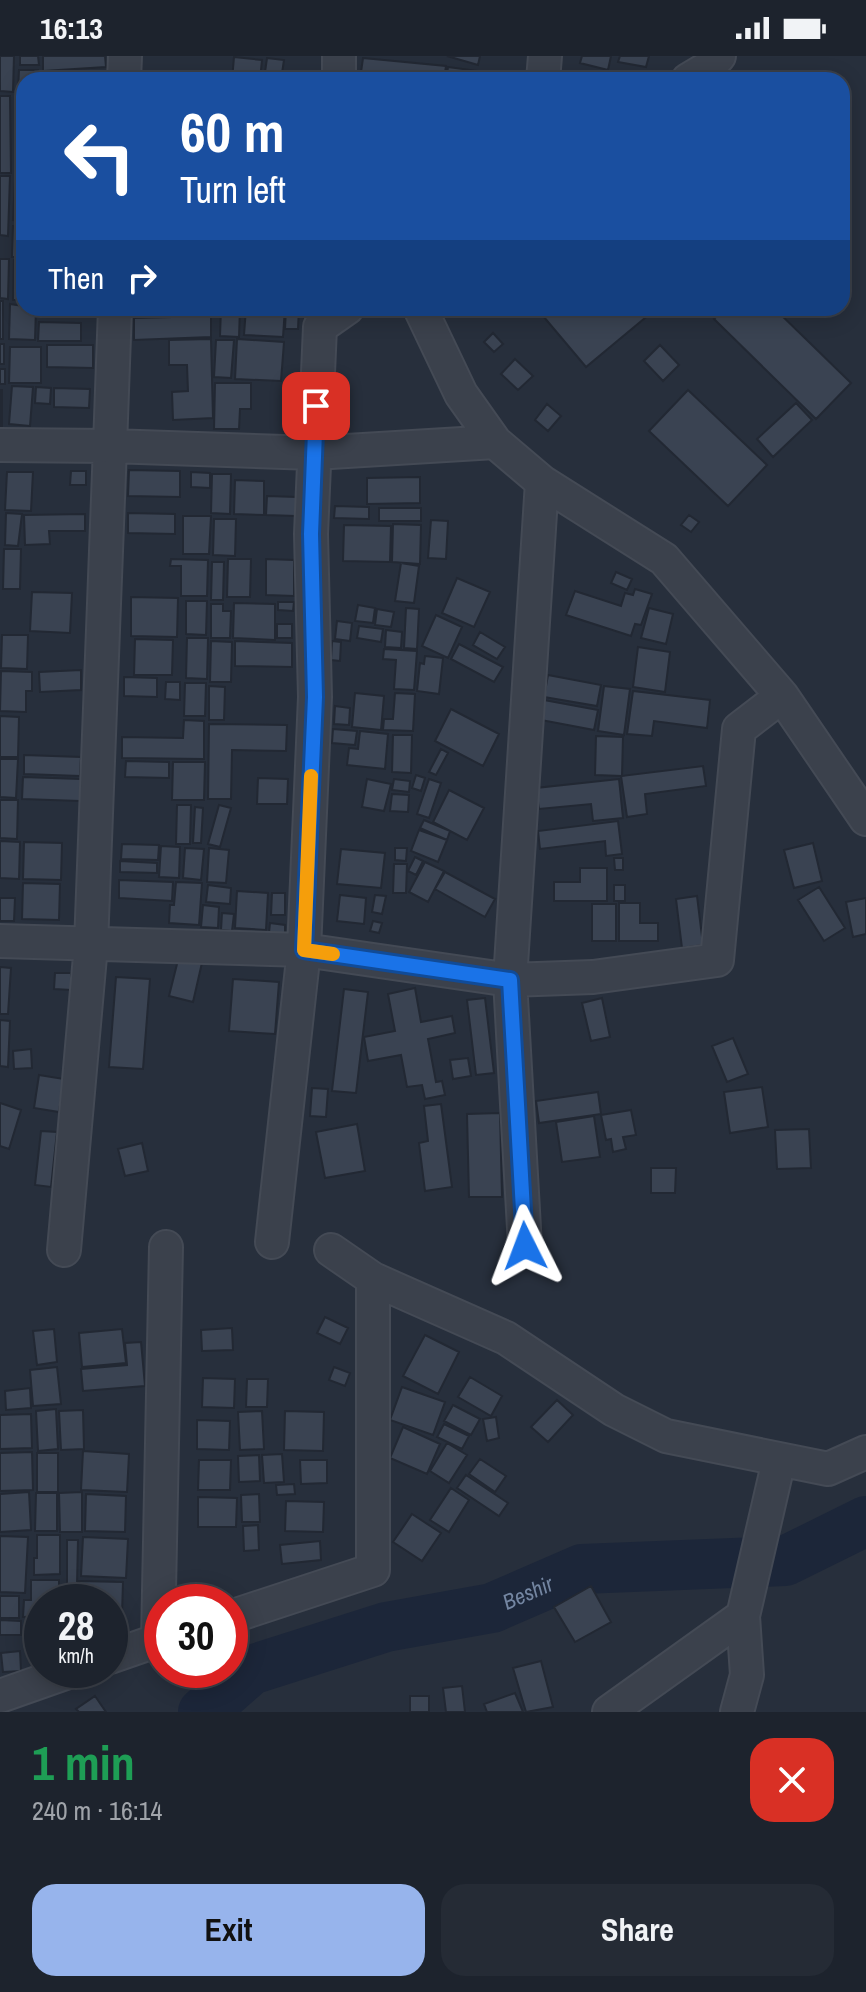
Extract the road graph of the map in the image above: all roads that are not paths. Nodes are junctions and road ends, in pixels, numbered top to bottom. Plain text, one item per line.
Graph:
1 (719, 56) edge
2 (701, 72) edge
3 (115, 316) edge
4 (424, 316) edge
5 (321, 318) edge
6 (495, 442) junction
7 (0, 445) edge
8 (110, 446) junction
9 (314, 453) junction
10 (542, 482) junction
11 (782, 696) junction
12 (866, 819) edge
13 (0, 941) edge
14 (91, 945) junction
15 (304, 950) junction
16 (510, 980) junction
17 (272, 1242) dead end
18 (525, 1246) dead end
19 (166, 1247) dead end
20 (64, 1250) dead end
21 (331, 1250) dead end
22 (373, 1279) junction
23 (866, 1452) edge
24 (779, 1460) junction
25 (161, 1584) edge
26 (746, 1603) junction
27 (248, 1611) edge
28 (24, 1688) edge
29 (0, 1696) edge
30 (609, 1712) edge
31 (737, 1712) edge

1 - 2 street
3 - 8 street
4 - 6 street
5 - 9 street
6 - 9 street
6 - 10 street
7 - 8 street
8 - 9 street
8 - 14 street
9 - 15 street
10 - 11 street
10 - 16 street
11 - 12 street
11 - 16 street
13 - 14 street
14 - 15 street
14 - 20 street
15 - 16 street
15 - 17 street
16 - 18 street
19 - 25 street
21 - 22 street
22 - 24 street
22 - 27 street
23 - 24 street
24 - 26 street
26 - 30 street
26 - 31 street
28 - 29 street

